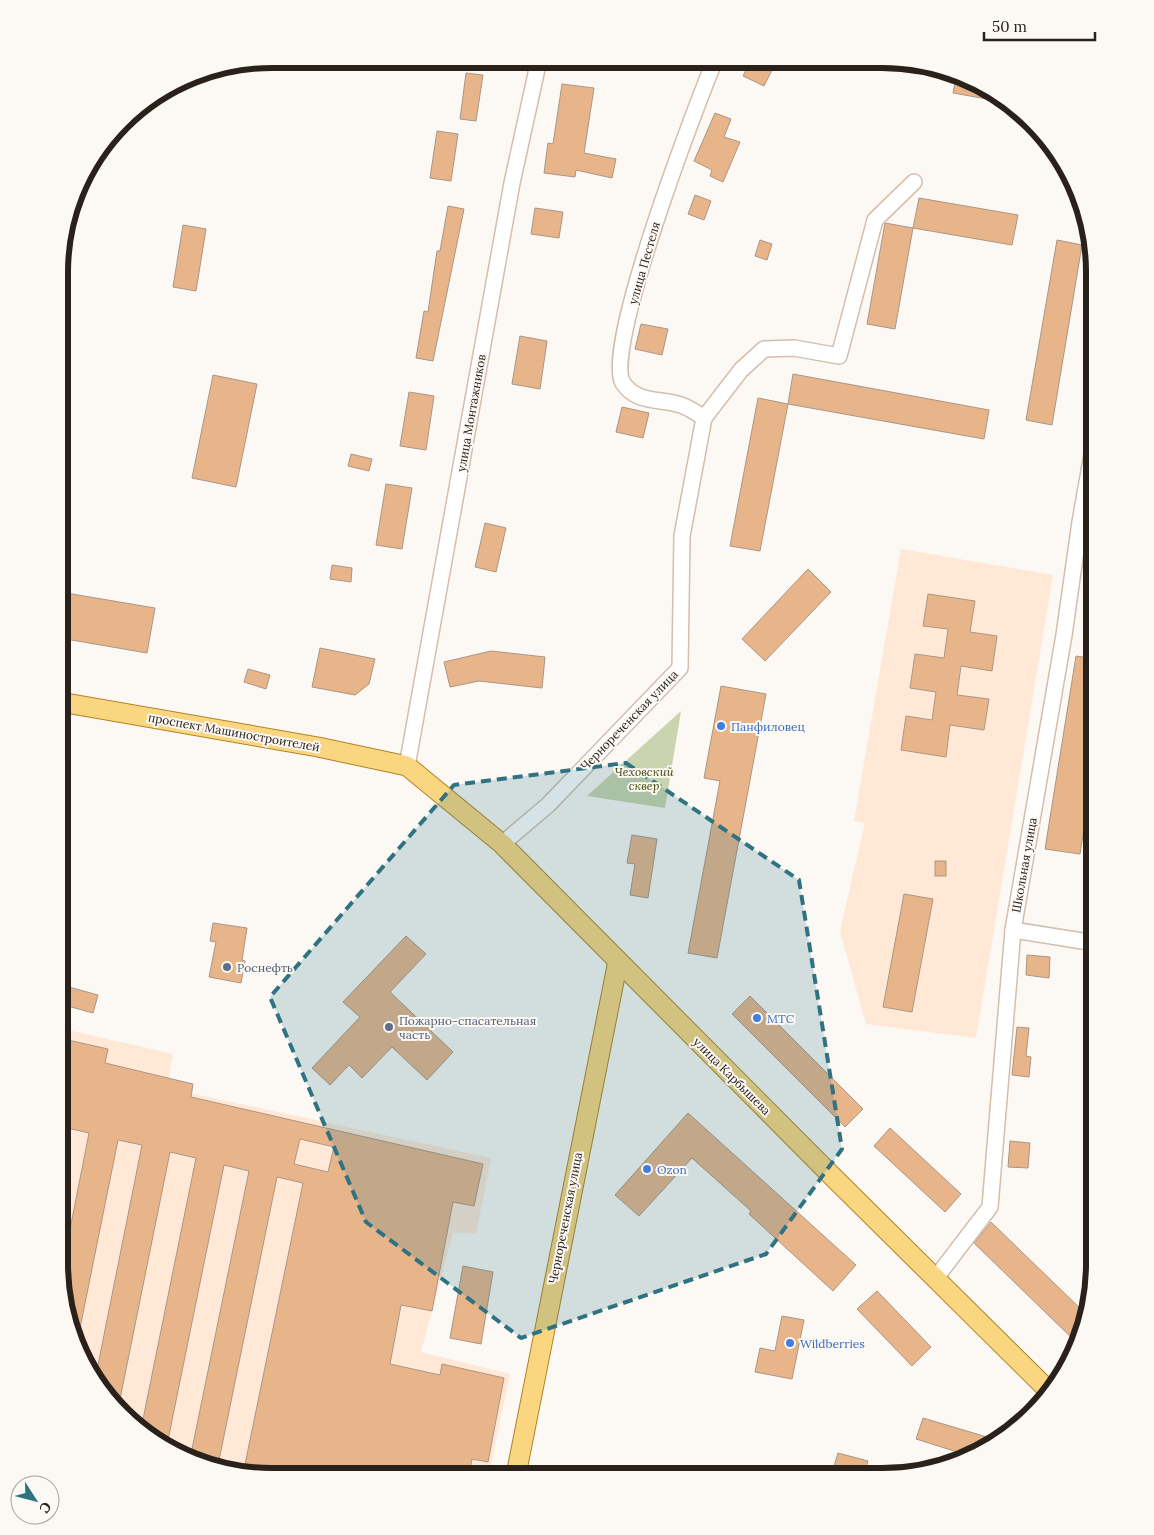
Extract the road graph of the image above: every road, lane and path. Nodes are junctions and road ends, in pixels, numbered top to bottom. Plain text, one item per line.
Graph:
1 (537, 68) edge
2 (712, 68) edge
3 (914, 182) dead end
4 (704, 418) junction
5 (1086, 488) edge
6 (68, 703) edge
7 (407, 766) junction
8 (502, 844) junction
9 (1013, 930) junction
10 (1086, 942) edge
11 (618, 961) junction
12 (935, 1279) junction
13 (1045, 1387) edge
14 (517, 1468) edge

1 - 7 street, улица Монтажников
2 - 4 street, улица Пестеля
3 - 4 street, Чернореченская улица
4 - 8 street, Чернореченская улица
5 - 9 street, Школьная улица
6 - 7 main road, проспект Машиностроителей
7 - 8 main road, улица Карбышева
8 - 11 main road, улица Карбышева
9 - 10 street
9 - 12 street, Школьная улица
11 - 12 main road, улица Карбышева
11 - 14 main road, Чернореченская улица
12 - 13 main road, улица Карбышева

